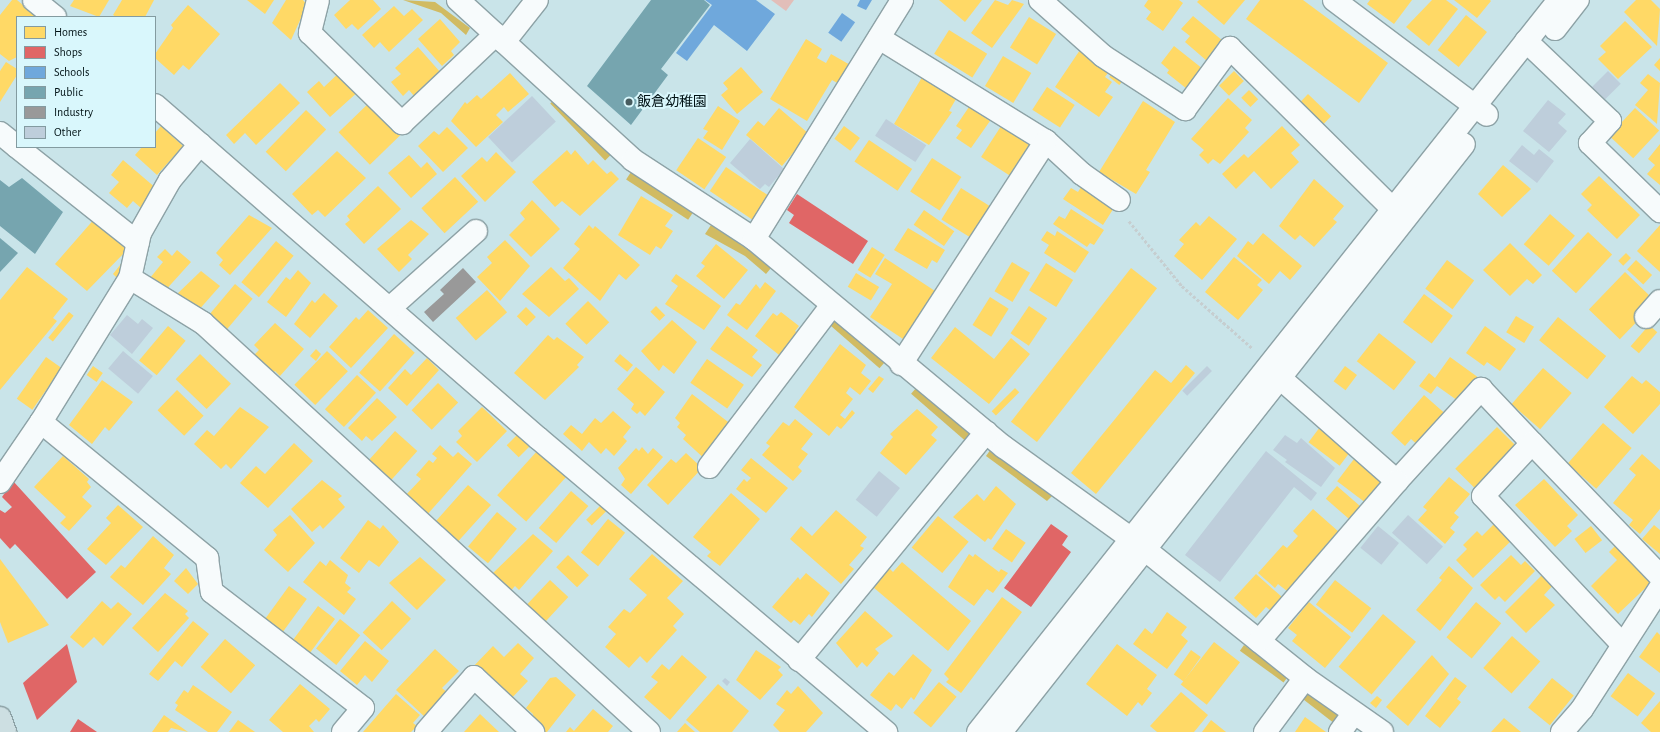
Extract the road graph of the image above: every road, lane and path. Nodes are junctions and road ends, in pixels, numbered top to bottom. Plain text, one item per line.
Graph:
1 (34, 0) edge
2 (318, 0) edge
3 (458, 0) edge
4 (537, 0) edge
5 (902, 0) edge
6 (1040, 0) edge
7 (1334, 0) edge
8 (1559, 0) edge
9 (1578, 0) edge
10 (54, 16) edge
11 (500, 38) junction
12 (879, 38) junction
13 (1532, 46) junction
14 (156, 106) edge
15 (1482, 110) junction
16 (0, 133) edge
17 (1046, 141) junction
18 (200, 144) junction
19 (16, 146) edge
20 (18, 148) edge
21 (1119, 200) joint
22 (1660, 211) edge
23 (1398, 215) junction
24 (476, 231) dead end
25 (754, 239) junction
26 (138, 243) junction
27 (130, 278) junction
28 (832, 305) junction
29 (391, 307) junction
30 (1252, 348) dead end
31 (901, 364) junction
32 (1280, 378) junction
33 (41, 422) junction
34 (986, 432) junction
35 (1532, 443) junction
36 (709, 467) dead end
37 (1397, 481) junction
38 (0, 482) edge
39 (1140, 545) junction
40 (1660, 576) edge
41 (1660, 588) edge
42 (1259, 641) junction
43 (1623, 646) junction
44 (799, 660) junction
45 (1305, 678) junction
46 (1353, 714) junction
47 (0, 718) edge
48 (5, 732) edge
49 (343, 732) edge
50 (426, 732) edge
51 (533, 732) edge
52 (649, 732) edge
53 (886, 732) edge
54 (978, 732) edge
55 (1001, 732) edge
56 (1265, 732) edge
57 (1340, 732) edge
58 (1382, 732) edge
59 (1562, 732) edge

1 - 10 street
2 - 11 street
3 - 11 street
4 - 11 street
5 - 12 street
6 - 23 street
7 - 15 street
8 - 13 street
9 - 13 street
11 - 25 street
12 - 17 street
12 - 25 street
13 - 15 street
13 - 22 street
14 - 18 street
15 - 23 street
16 - 19 street
17 - 21 street
17 - 31 street
18 - 26 street
18 - 29 street
20 - 26 street
21 - 30 path
23 - 32 street
23 - 39 street
24 - 29 street
25 - 28 street
26 - 27 street
27 - 33 street
27 - 52 street
28 - 31 street
28 - 36 street
29 - 44 street
31 - 34 street
32 - 37 street
32 - 39 street
33 - 38 street
33 - 49 street
34 - 39 street
34 - 44 street
35 - 37 street
35 - 40 street
35 - 43 street
37 - 42 street
39 - 42 street
39 - 54 street
39 - 55 street
41 - 43 street
42 - 45 street
43 - 59 street
44 - 53 street
45 - 46 street
45 - 56 street
46 - 57 street
46 - 58 street
47 - 48 highway
50 - 51 street

